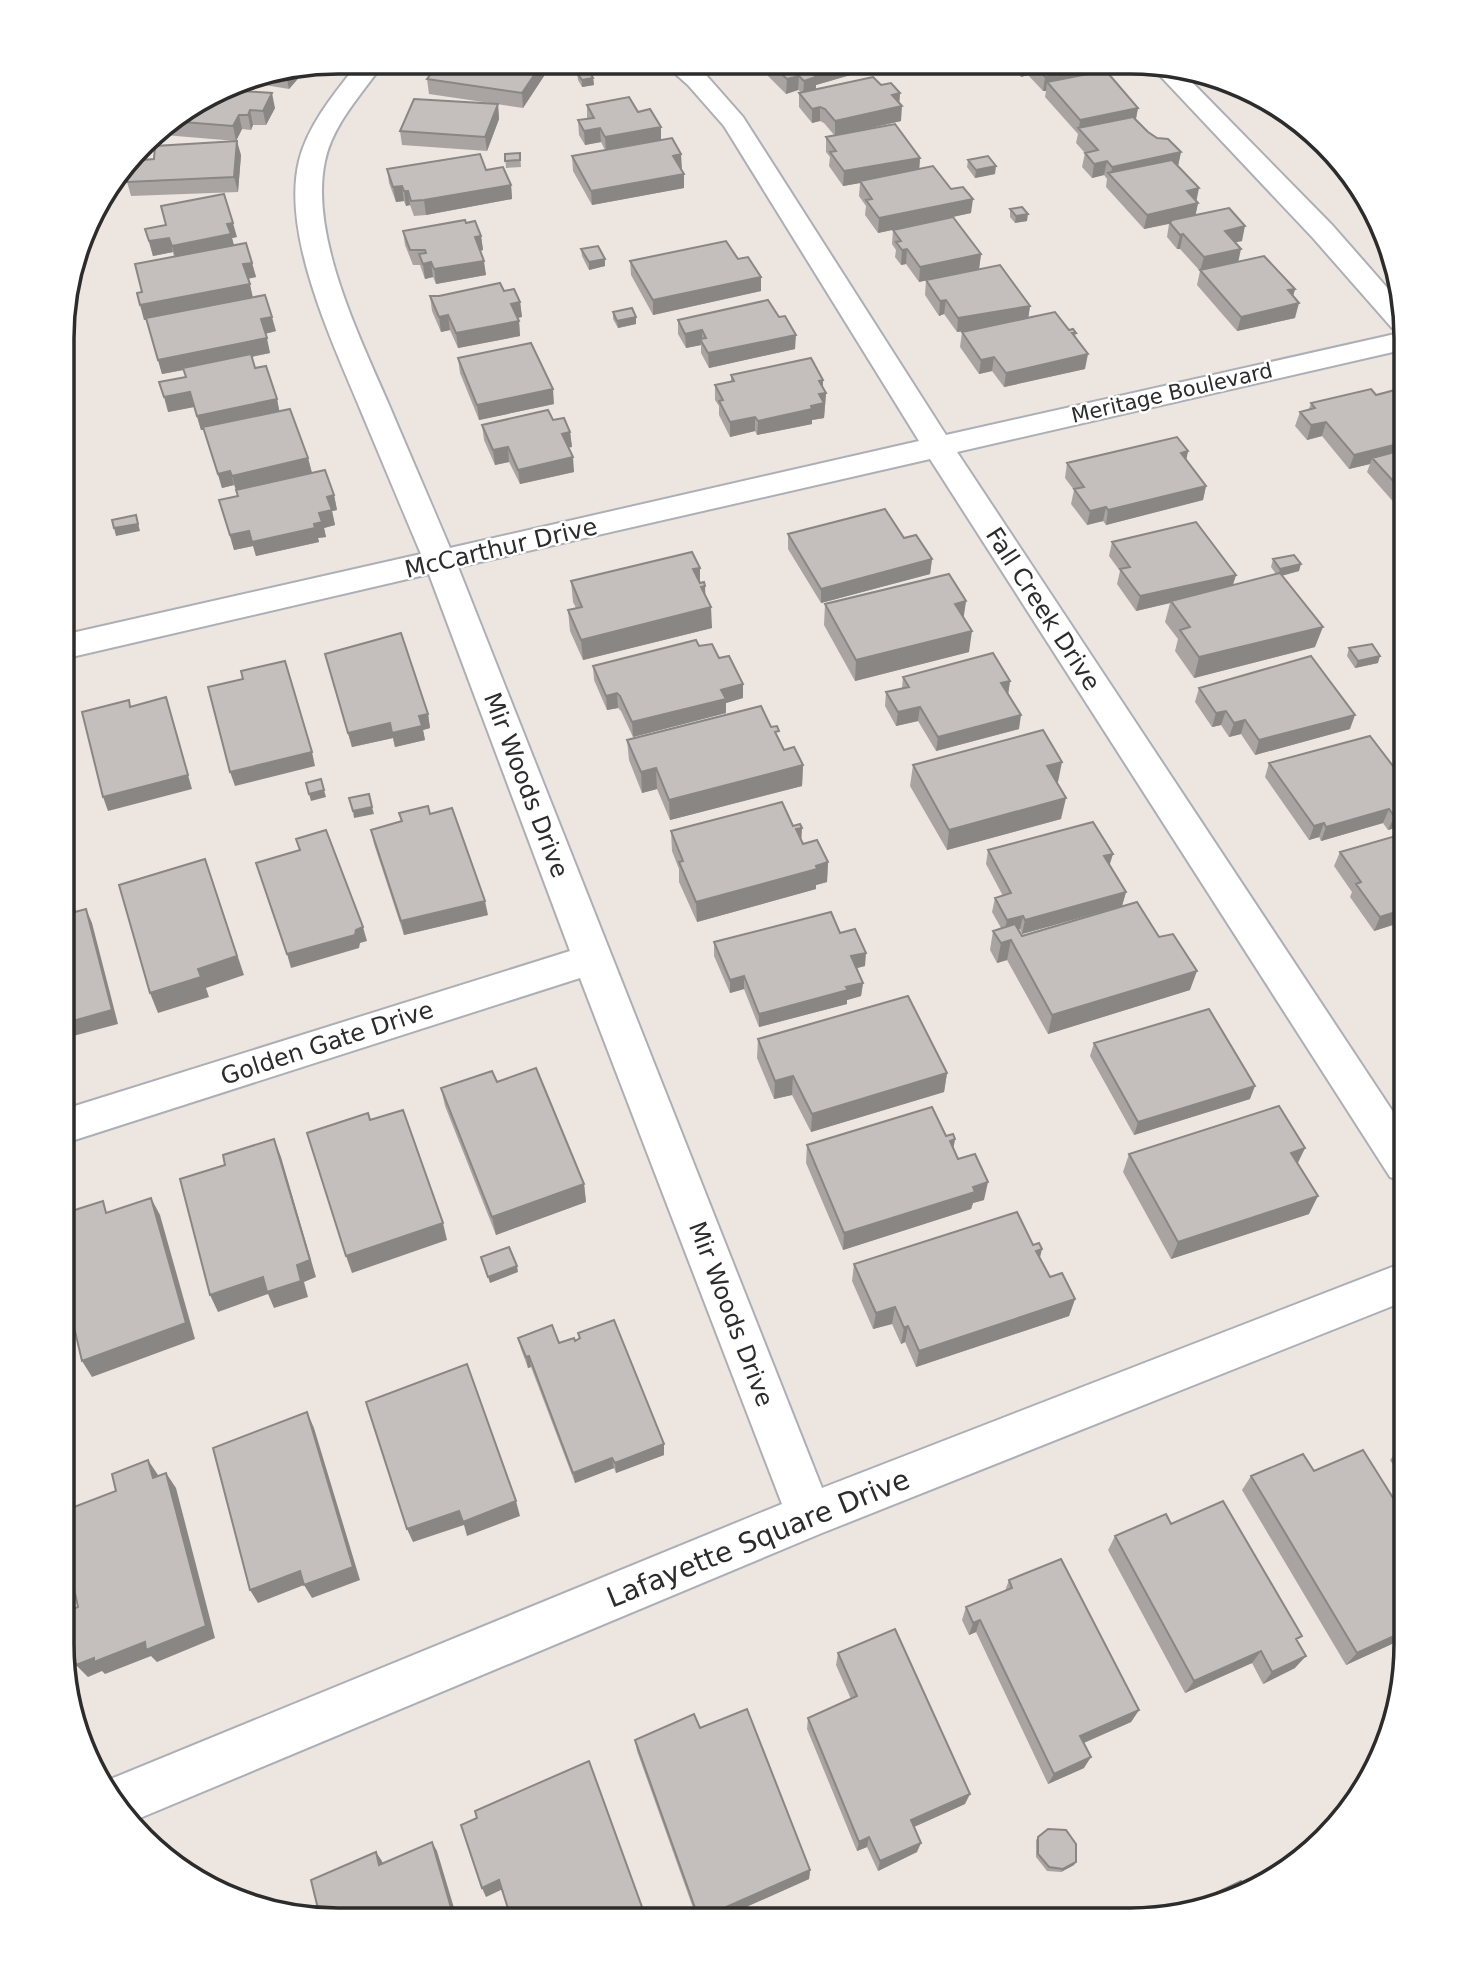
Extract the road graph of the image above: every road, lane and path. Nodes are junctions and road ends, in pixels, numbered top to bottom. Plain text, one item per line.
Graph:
1 (363, 74) edge
2 (689, 74) edge
3 (1174, 78) edge
4 (1392, 310) edge
5 (1394, 343) edge
6 (938, 447) junction
7 (440, 562) junction
8 (74, 645) edge
9 (592, 959) junction
10 (74, 1123) edge
11 (1394, 1147) edge
12 (1394, 1285) edge
13 (810, 1515) junction
14 (124, 1799) edge

1 - 7 street, Mir Woods Drive
2 - 6 street, Fall Creek Drive
3 - 4 street
5 - 6 street, Meritage Boulevard
6 - 7 street, McCarthur Drive
6 - 11 street, Fall Creek Drive
7 - 8 street, McCarthur Drive
7 - 9 street, Mir Woods Drive
9 - 10 street, Golden Gate Drive
9 - 13 street, Mir Woods Drive
12 - 13 street, Lafayette Square Drive
13 - 14 street, Lafayette Square Drive

